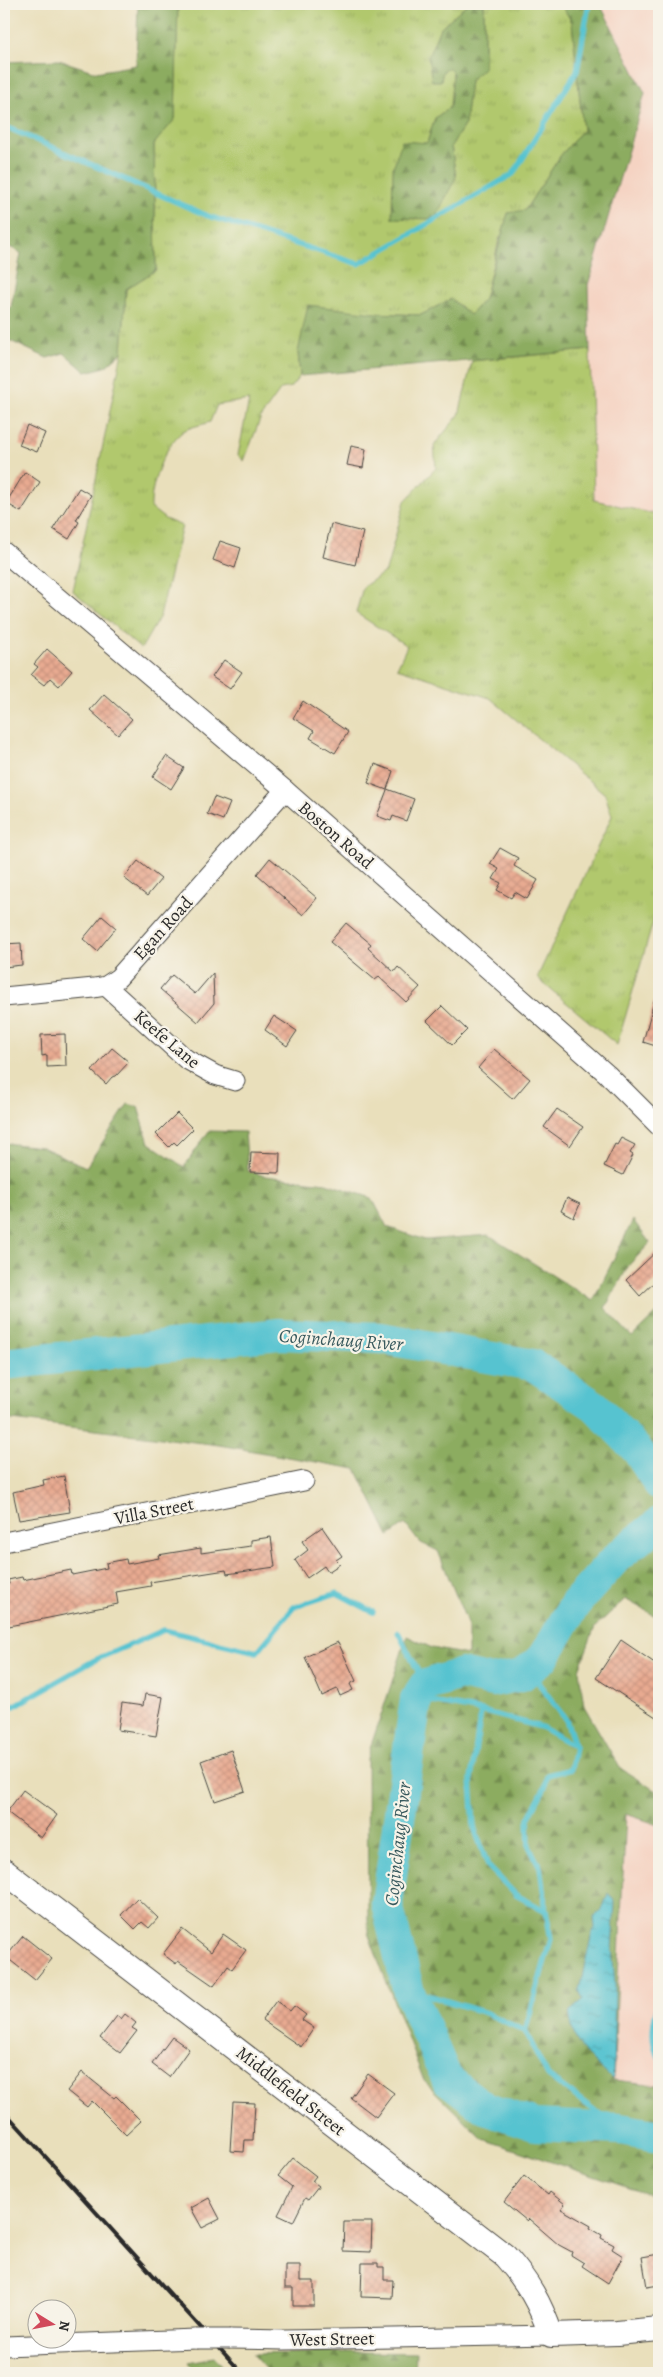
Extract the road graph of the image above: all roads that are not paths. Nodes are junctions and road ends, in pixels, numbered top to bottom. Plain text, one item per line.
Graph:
1 (4, 552) edge
2 (285, 790) junction
3 (106, 986) junction
4 (4, 997) edge
5 (235, 1081) dead end
6 (659, 1126) edge
7 (304, 1480) dead end
8 (4, 1542) edge
9 (4, 1871) edge
10 (659, 2329) edge
11 (551, 2335) junction
12 (4, 2346) edge

1 - 2 street, Boston Road
2 - 3 street, Egan Road
2 - 6 street, Boston Road
3 - 4 street
3 - 5 street, Keefe Lane
7 - 8 street, Villa Street
9 - 11 main road, Middlefield Street
10 - 11 main road, West Street
11 - 12 street, West Street, bridge

